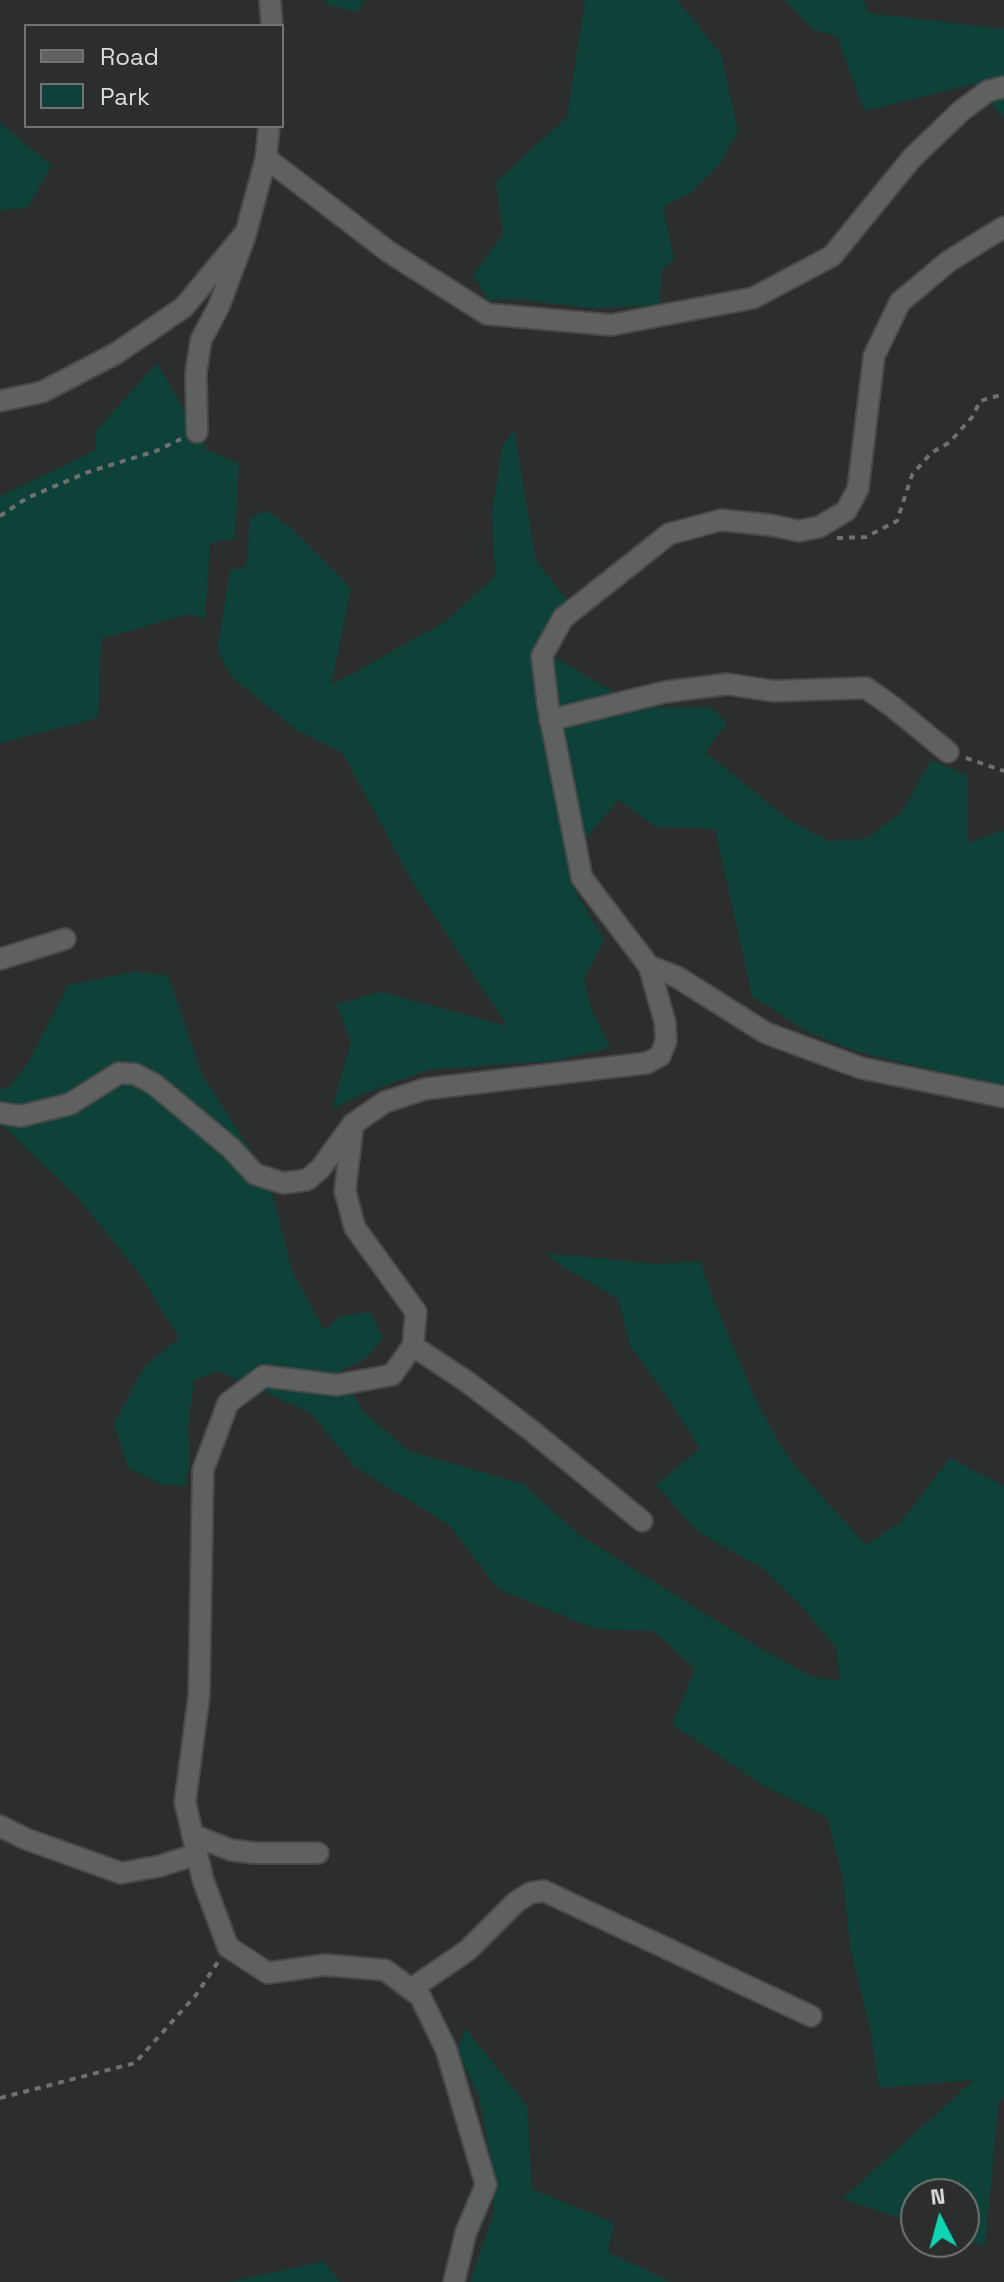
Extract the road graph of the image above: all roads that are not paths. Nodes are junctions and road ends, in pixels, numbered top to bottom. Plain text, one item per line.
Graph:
1 (270, 0) edge
2 (272, 24) edge
3 (1004, 87) edge
4 (269, 128) edge
5 (266, 158) junction
6 (1004, 227) edge
7 (246, 232) junction
8 (0, 401) edge
9 (197, 432) road end
10 (550, 720) junction
11 (948, 752) road end
12 (65, 939) dead end
13 (0, 959) edge
14 (649, 966) junction
15 (1004, 1097) edge
16 (0, 1113) edge
17 (353, 1124) junction
18 (413, 1346) junction
19 (642, 1521) dead end
20 (0, 1826) edge
21 (195, 1844) junction
22 (318, 1853) dead end
23 (411, 1989) junction
24 (811, 2016) dead end
25 (454, 2282) edge

1 - 2 street
3 - 5 street
4 - 5 street
5 - 7 street
6 - 10 street
7 - 8 street
7 - 9 street
10 - 11 street
10 - 14 street
12 - 13 street
14 - 15 street
14 - 17 street
16 - 17 street
17 - 18 street
18 - 19 street
18 - 21 street
20 - 21 street
21 - 22 street
21 - 23 street
23 - 24 street
23 - 25 street

